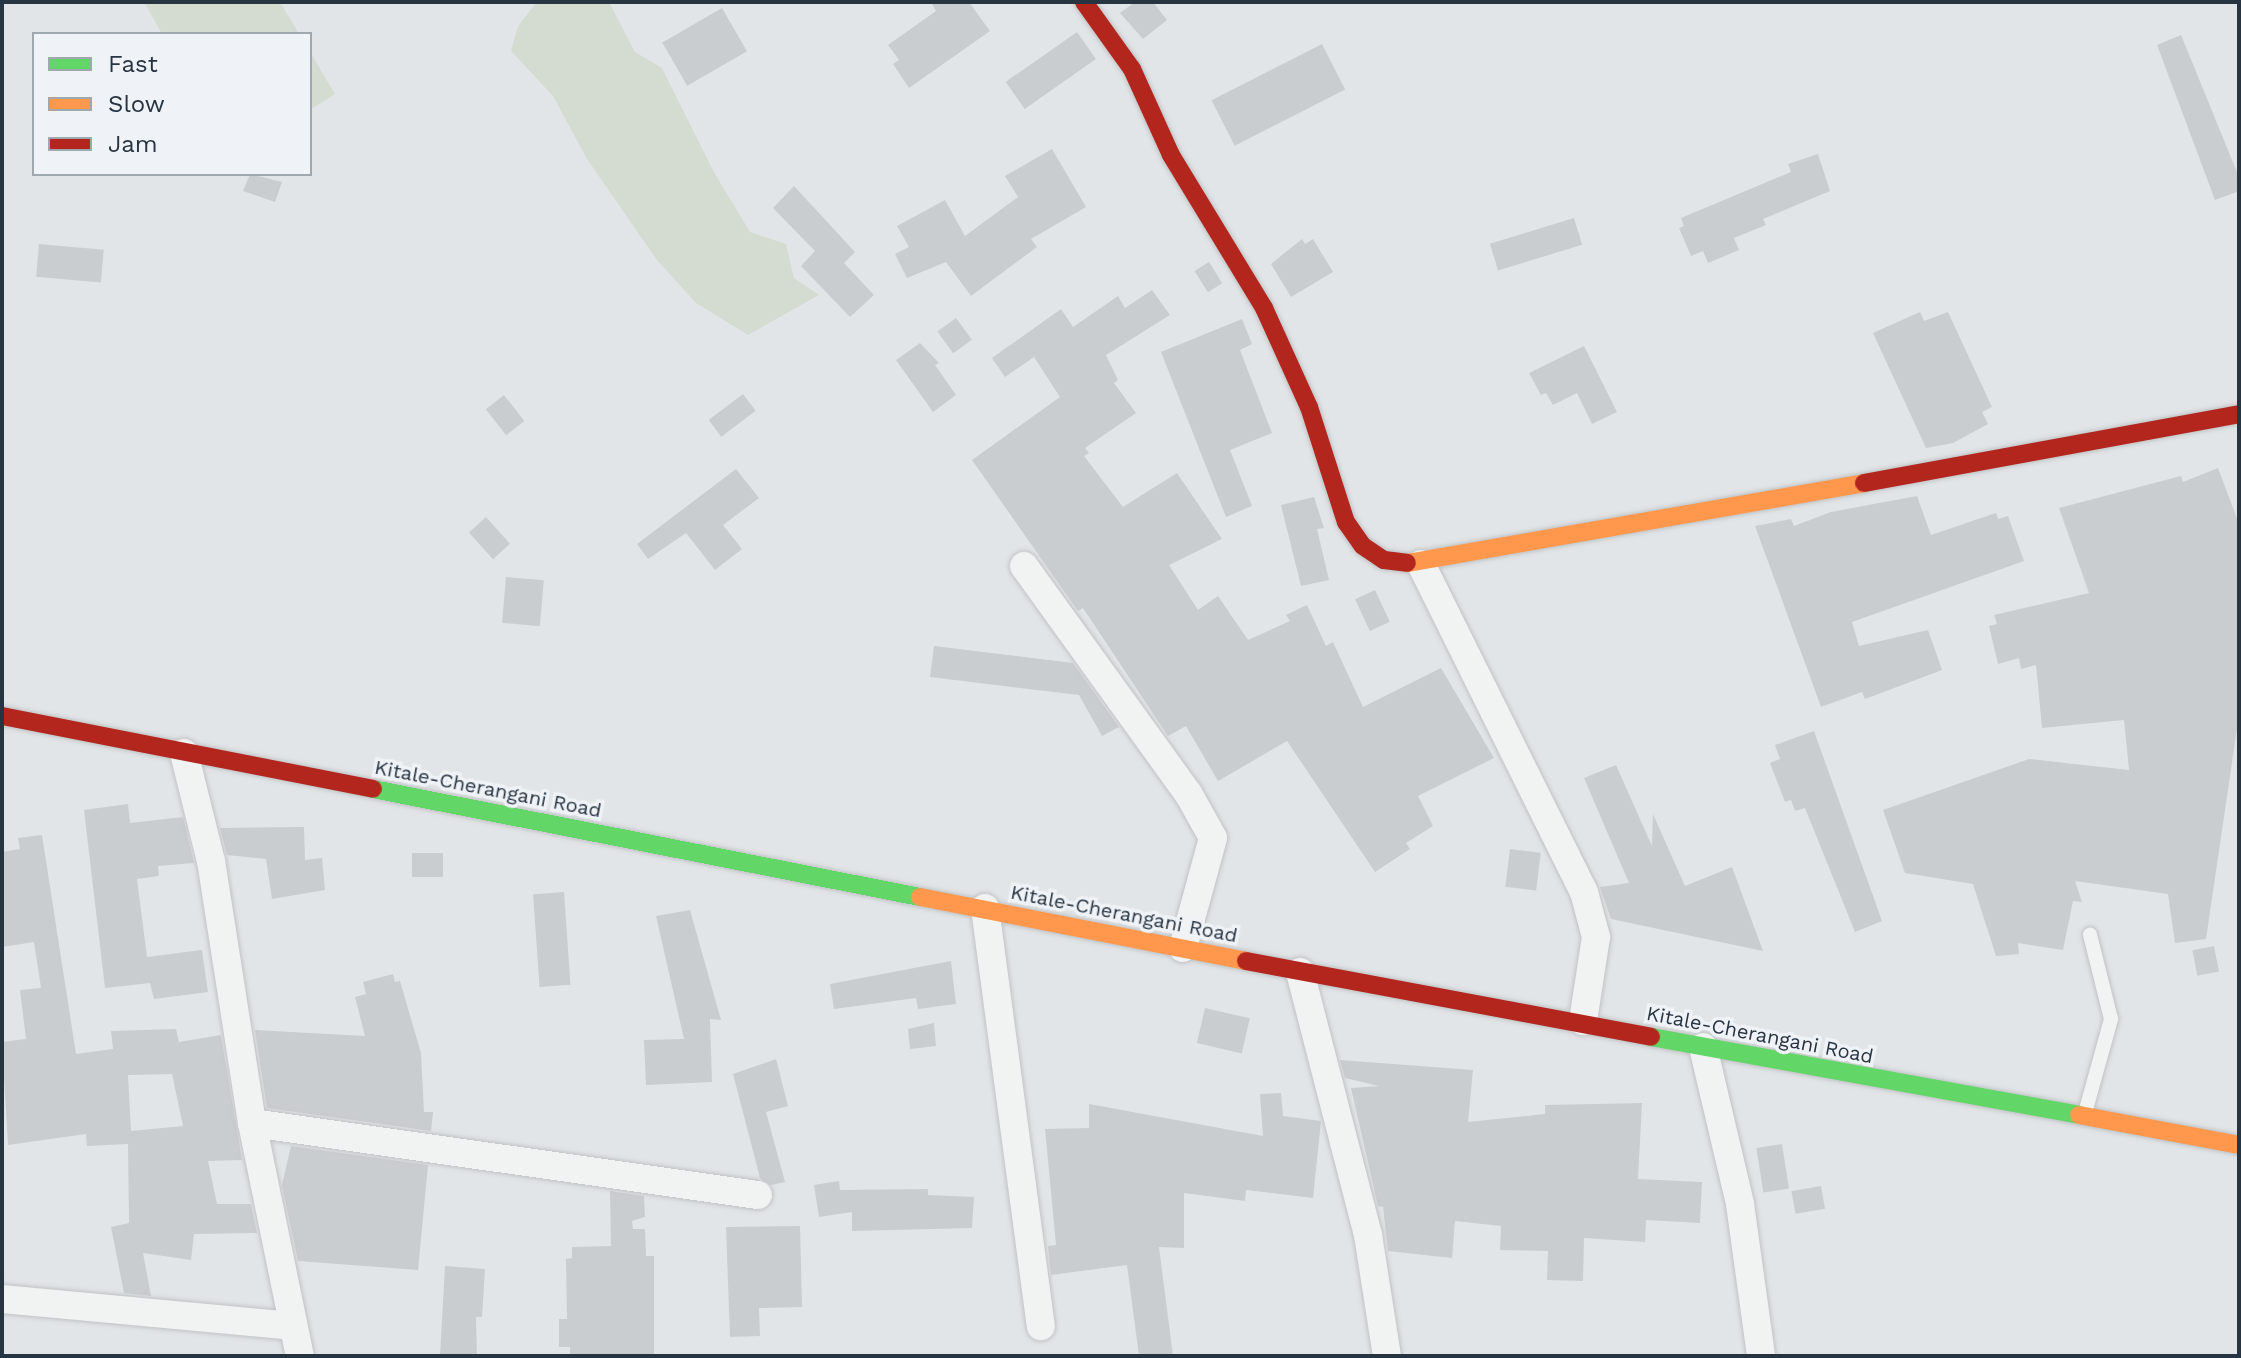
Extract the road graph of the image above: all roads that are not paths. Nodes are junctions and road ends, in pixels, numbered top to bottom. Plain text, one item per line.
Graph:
1 (1090, 5) edge
2 (2239, 414) edge
3 (1421, 564) junction
4 (1024, 566) dead end
5 (2, 716) edge
6 (184, 753) junction
7 (985, 908) junction
8 (2090, 935) dead end
9 (1183, 948) junction
10 (1300, 972) junction
11 (1583, 1021) junction
12 (1703, 1047) junction
13 (2084, 1118) junction
14 (252, 1123) junction
15 (2239, 1145) edge
16 (758, 1195) dead end
17 (2, 1299) edge
18 (292, 1326) junction
19 (1041, 1326) dead end
20 (300, 1356) edge
21 (1387, 1356) edge
22 (1761, 1356) edge

1 - 3 main road
2 - 3 main road
3 - 11 street
4 - 9 street
5 - 6 main road, Kitale-Cherangani Road
6 - 7 main road, Kitale-Cherangani Road
6 - 14 street
7 - 9 main road, Kitale-Cherangani Road
7 - 19 street
8 - 13 lane
9 - 10 main road, Kitale-Cherangani Road
10 - 11 main road, Kitale-Cherangani Road
10 - 21 street
11 - 12 main road, Kitale-Cherangani Road
12 - 13 main road, Kitale-Cherangani Road
12 - 22 street
13 - 15 main road, Kitale-Cherangani Road
14 - 16 street
14 - 18 street
17 - 18 street
18 - 20 street

